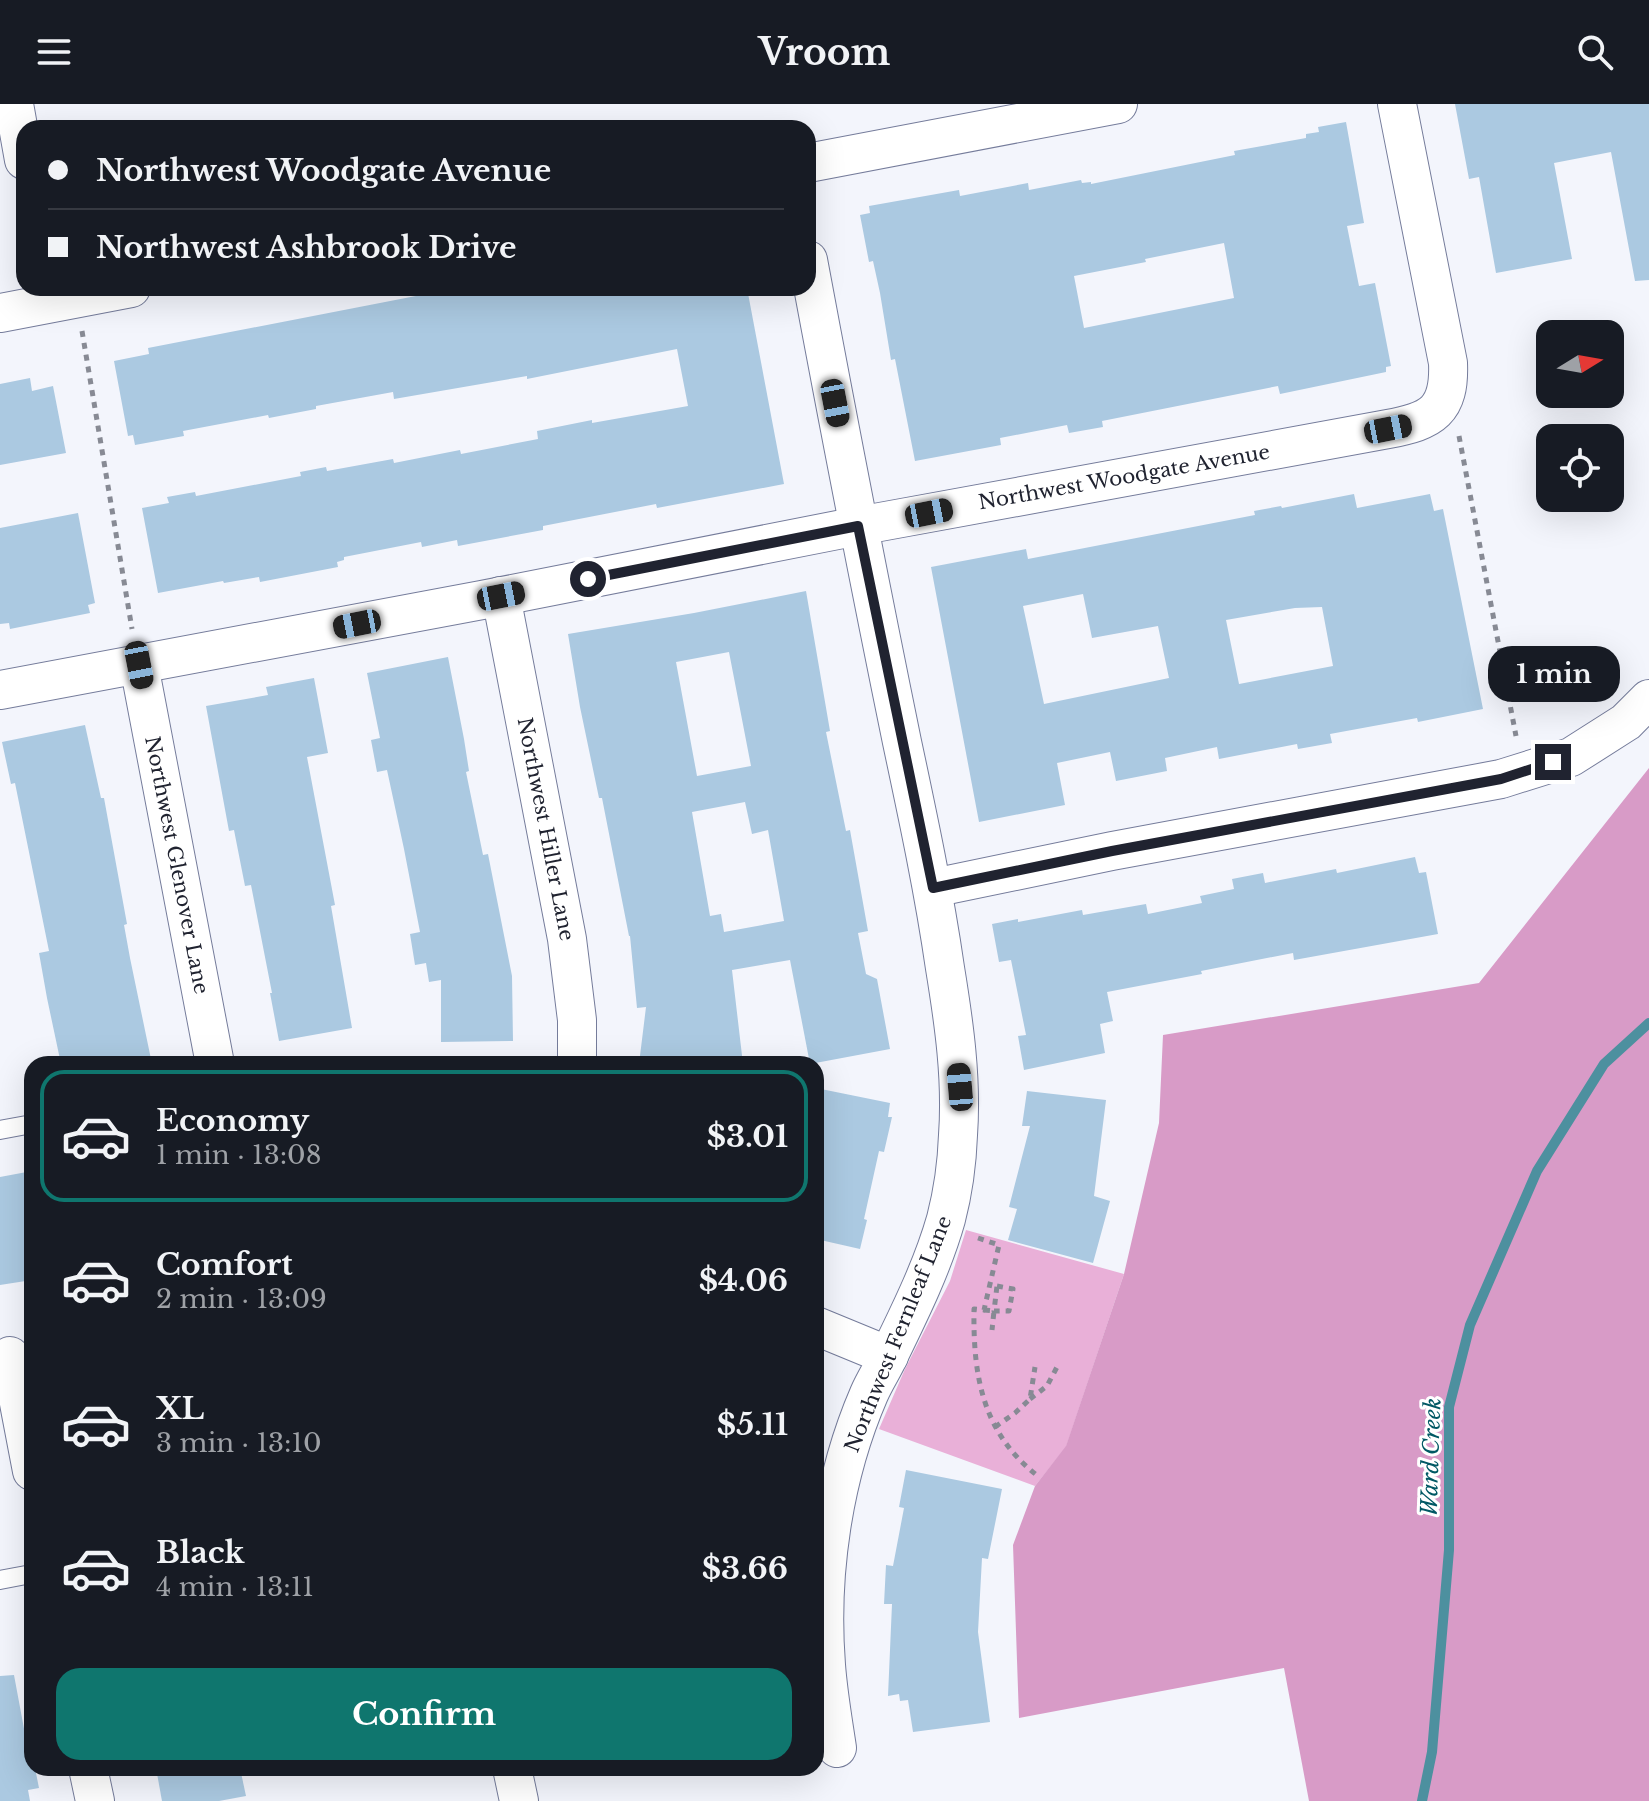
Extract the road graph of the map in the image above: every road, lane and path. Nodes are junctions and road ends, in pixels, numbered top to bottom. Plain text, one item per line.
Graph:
1 (1118, 104) edge
2 (1397, 104) edge
3 (816, 161) edge
4 (49, 296) edge
5 (815, 296) edge
6 (0, 313) edge
7 (82, 330) dead end
8 (1440, 405) junction
9 (858, 526) junction
10 (501, 596) junction
11 (139, 665) junction
12 (0, 690) edge
13 (1649, 699) edge
14 (1523, 773) junction
15 (933, 888) junction
16 (213, 1056) edge
17 (578, 1056) edge
18 (24, 1126) edge
19 (0, 1130) edge
20 (975, 1238) dead end
21 (984, 1310) junction
22 (994, 1311) junction
23 (824, 1329) edge
24 (992, 1330) dead end
25 (14, 1355) edge
26 (889, 1356) junction
27 (1035, 1367) dead end
28 (1057, 1367) dead end
29 (1030, 1399) junction
30 (24, 1419) edge
31 (995, 1427) junction
32 (1038, 1476) dead end
33 (24, 1575) edge
34 (0, 1580) edge
35 (837, 1748) dead end
36 (90, 1776) edge
37 (514, 1776) edge
38 (95, 1801) edge
39 (519, 1801) edge

1 - 3 street
2 - 8 street
4 - 6 street
5 - 9 street, Northwest Fernleaf Lane
7 - 11 path
8 - 9 street, Northwest Woodgate Avenue
8 - 14 path
9 - 10 street, Northwest Woodgate Avenue
9 - 15 street, Northwest Fernleaf Lane
10 - 11 street, Northwest Woodgate Avenue
10 - 17 street, Northwest Hiller Lane
11 - 12 street, Northwest Woodgate Avenue
11 - 16 street, Northwest Glenover Lane
13 - 14 street
14 - 15 street
15 - 26 street, Northwest Fernleaf Lane
18 - 19 lane
20 - 21 path
21 - 22 path
21 - 31 path
22 - 22 path
22 - 24 path
23 - 26 street
25 - 30 street
26 - 35 street, Northwest Fernleaf Lane
27 - 29 path
28 - 29 path
29 - 31 path
31 - 32 path
33 - 34 lane
36 - 38 street
37 - 39 street

